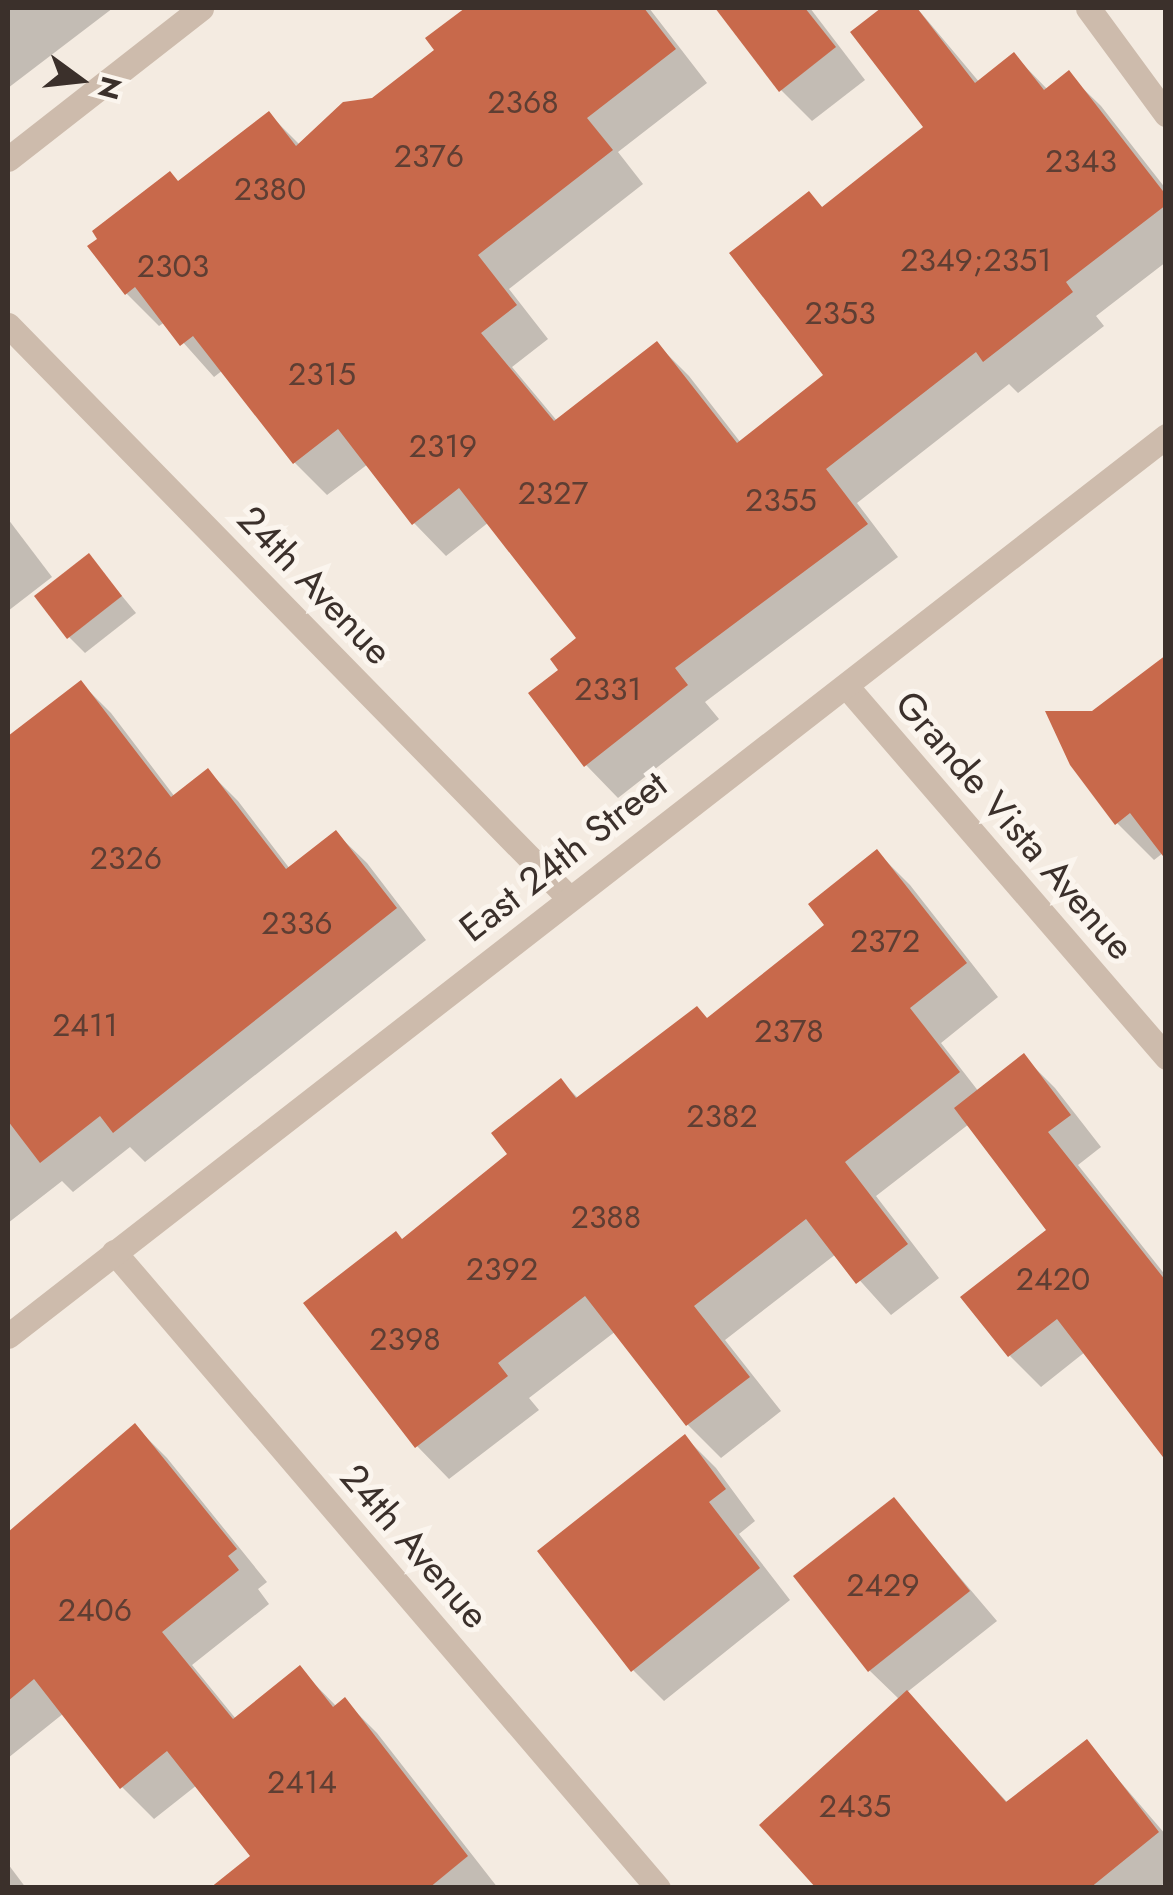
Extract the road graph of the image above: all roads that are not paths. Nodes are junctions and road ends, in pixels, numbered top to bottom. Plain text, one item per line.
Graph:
1 (201, 8) edge
2 (1088, 8) edge
3 (1166, 114) edge
4 (8, 159) edge
5 (8, 326) edge
6 (1166, 436) edge
7 (847, 687) junction
8 (569, 898) junction
9 (1166, 1057) edge
10 (114, 1252) junction
11 (8, 1336) edge
12 (658, 1888) edge

1 - 4 street
2 - 3 street
5 - 8 street, 24th Avenue
6 - 7 street, East 24th Street
7 - 8 street, East 24th Street
7 - 9 street, Grande Vista Avenue
8 - 10 street, East 24th Street
10 - 11 street, East 24th Street
10 - 12 street, 24th Avenue

